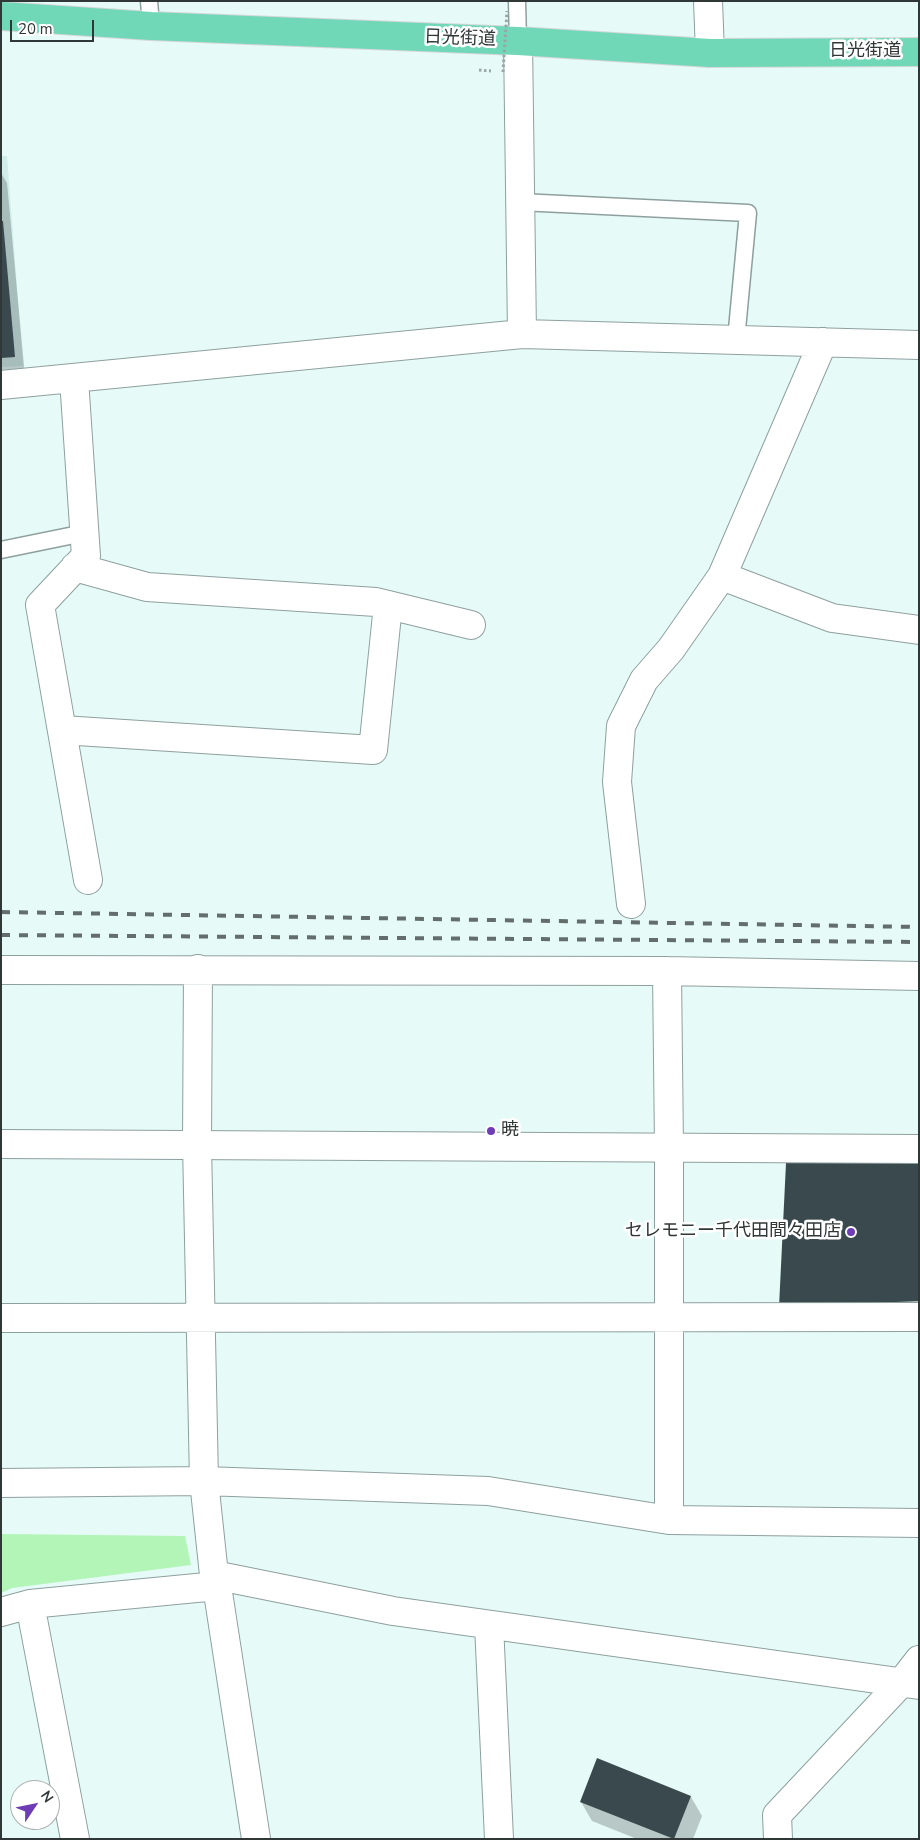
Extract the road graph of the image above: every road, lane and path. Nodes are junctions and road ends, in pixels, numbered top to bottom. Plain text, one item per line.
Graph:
1 (708, 1) edge
2 (512, 6) edge
3 (150, 14) edge
4 (1, 16) edge
5 (518, 41) junction
6 (919, 52) edge
7 (710, 53) junction
8 (503, 72) dead end
9 (520, 202) junction
10 (522, 334) junction
11 (736, 340) junction
12 (823, 342) junction
13 (919, 345) edge
14 (74, 379) junction
15 (1, 385) edge
16 (84, 533) junction
17 (1, 550) edge
18 (75, 567) junction
19 (722, 576) junction
20 (388, 605) junction
21 (471, 626) dead end
22 (919, 630) edge
23 (62, 730) junction
24 (88, 880) dead end
25 (631, 904) dead end
26 (198, 969) junction
27 (1, 970) edge
28 (667, 971) junction
29 (919, 976) edge
30 (1, 1144) edge
31 (196, 1144) junction
32 (669, 1149) junction
33 (919, 1149) edge
34 (669, 1317) junction
35 (919, 1317) edge
36 (1, 1318) edge
37 (201, 1318) junction
38 (204, 1482) junction
39 (1, 1483) edge
40 (669, 1520) junction
41 (919, 1523) edge
42 (215, 1580) junction
43 (30, 1604) junction
44 (1, 1612) edge
45 (489, 1625) junction
46 (919, 1660) edge
47 (910, 1684) edge
48 (75, 1839) edge
49 (256, 1839) edge
50 (499, 1839) edge
51 (778, 1839) edge

1 - 7 street
2 - 5 lane
2 - 8 path, bridge
3 - 4 highway, 日光街道
3 - 5 highway, 日光街道
5 - 7 highway, 日光街道
5 - 9 street
6 - 7 highway, 日光街道
9 - 10 street
9 - 11 lane
10 - 11 street
10 - 14 street
11 - 12 street
12 - 13 street
12 - 19 street
14 - 15 street
14 - 16 street
16 - 17 lane
16 - 18 street
18 - 20 street
18 - 23 street
19 - 22 street
19 - 25 street
20 - 21 street
20 - 23 street
23 - 24 street
26 - 27 street
26 - 28 street
26 - 31 street
28 - 29 street
28 - 32 street
30 - 31 street
31 - 32 street
31 - 37 street
32 - 33 street
32 - 34 street
34 - 35 street
34 - 37 street
34 - 40 street
36 - 37 street
37 - 38 street
38 - 39 street
38 - 40 street
38 - 42 street
40 - 41 street
42 - 43 street
42 - 45 street
42 - 49 street
43 - 44 street
43 - 48 street
45 - 47 street
45 - 50 street
46 - 47 street
47 - 51 street

